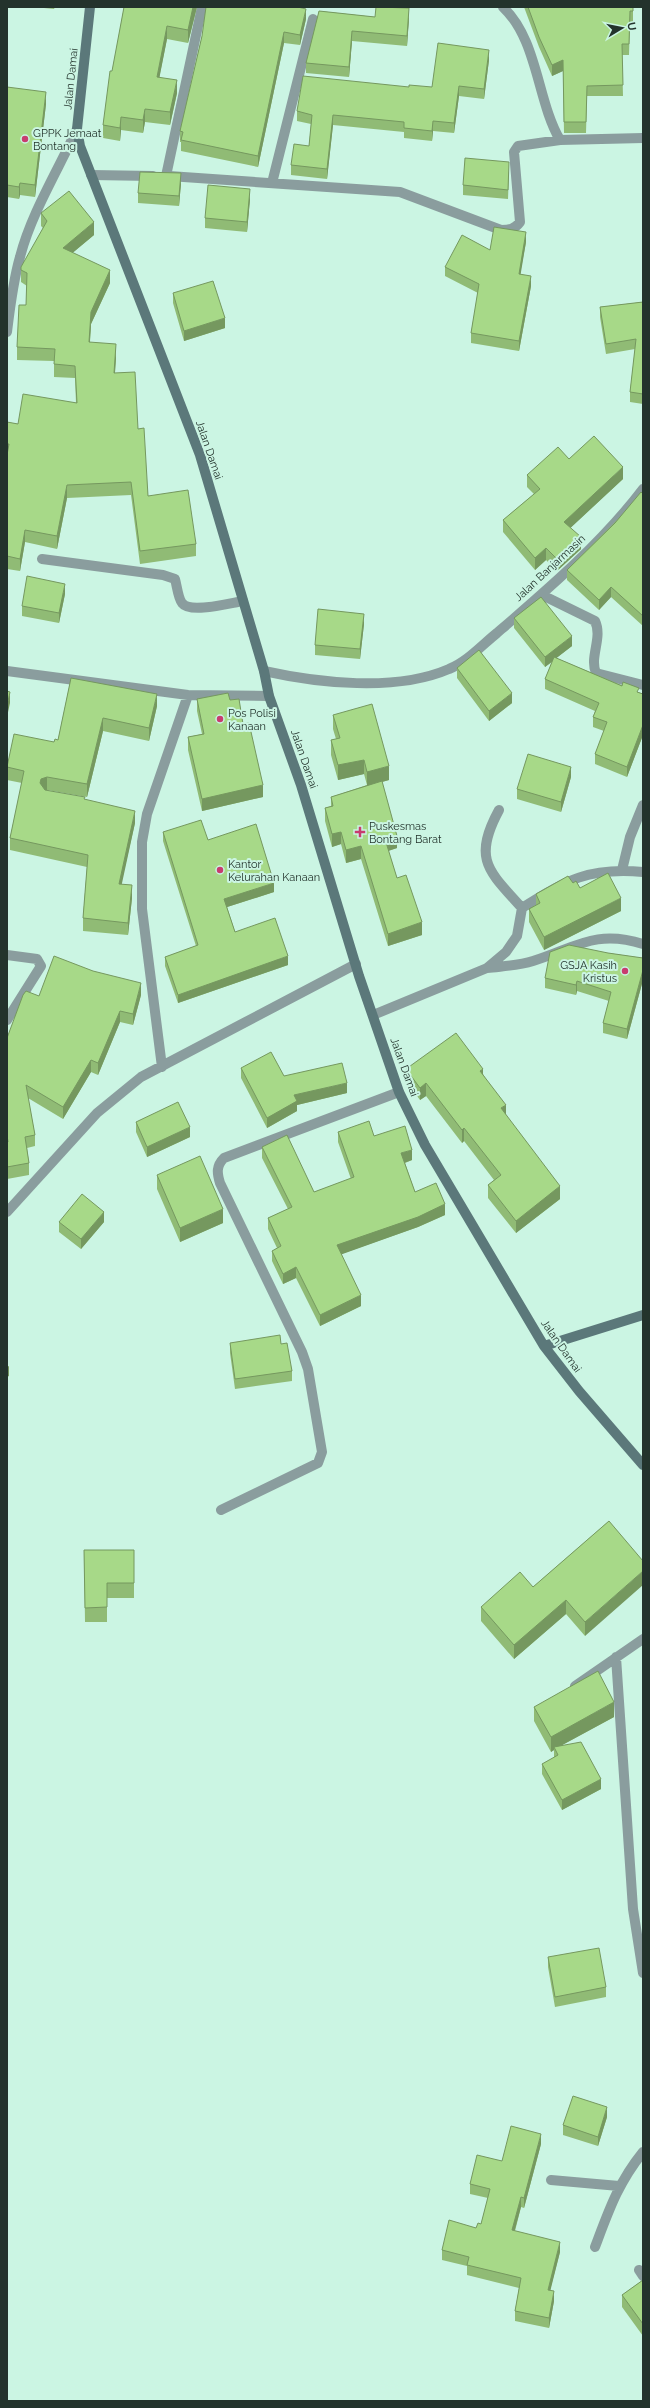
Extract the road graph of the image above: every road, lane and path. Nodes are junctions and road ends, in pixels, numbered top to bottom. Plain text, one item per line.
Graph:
1 (90, 7) edge
2 (202, 7) edge
3 (503, 7) edge
4 (314, 19) dead end
5 (78, 129) junction
6 (643, 138) edge
7 (556, 140) junction
8 (91, 175) junction
9 (166, 176) junction
10 (272, 183) junction
11 (7, 332) edge
12 (643, 489) edge
13 (42, 559) dead end
14 (542, 595) junction
15 (242, 602) junction
16 (7, 671) edge
17 (264, 671) junction
18 (643, 685) edge
19 (188, 695) junction
20 (269, 696) junction
21 (643, 805) edge
22 (499, 810) dead end
23 (622, 870) junction
24 (643, 872) edge
25 (522, 908) junction
26 (643, 944) edge
27 (7, 954) edge
28 (356, 964) junction
29 (487, 968) junction
30 (373, 1014) junction
31 (7, 1020) edge
32 (162, 1067) junction
33 (399, 1092) junction
34 (7, 1212) edge
35 (643, 1314) edge
36 (544, 1346) junction
37 (643, 1466) edge
38 (221, 1510) dead end
39 (643, 1639) edge
40 (616, 1657) junction
41 (567, 1692) edge
42 (643, 1973) edge
43 (643, 2152) edge
44 (551, 2180) dead end
45 (619, 2186) junction
46 (595, 2247) dead end

1 - 5 street, Jalan Damai
2 - 9 street
3 - 7 street
4 - 10 street
5 - 8 street, Jalan Damai
5 - 11 street
6 - 7 street
7 - 10 street
8 - 9 street
8 - 15 street, Jalan Damai
9 - 10 street
12 - 14 street, Jalan Banjarmasin
13 - 15 street
14 - 17 street, Jalan Banjarmasin
14 - 18 street
15 - 17 street, Jalan Damai
16 - 19 street
17 - 20 street, Jalan Damai
19 - 20 street
19 - 32 street
20 - 28 street, Jalan Damai
21 - 23 street
22 - 25 street
23 - 24 street
23 - 25 street
25 - 29 street
26 - 29 street
27 - 31 street
28 - 30 street, Jalan Damai
28 - 32 street
29 - 30 street
30 - 33 street, Jalan Damai
32 - 34 street
33 - 36 street, Jalan Damai
33 - 38 street
35 - 36 street
36 - 37 street, Jalan Damai
39 - 40 street
40 - 41 street
40 - 42 street
43 - 45 street
44 - 45 street
45 - 46 street

